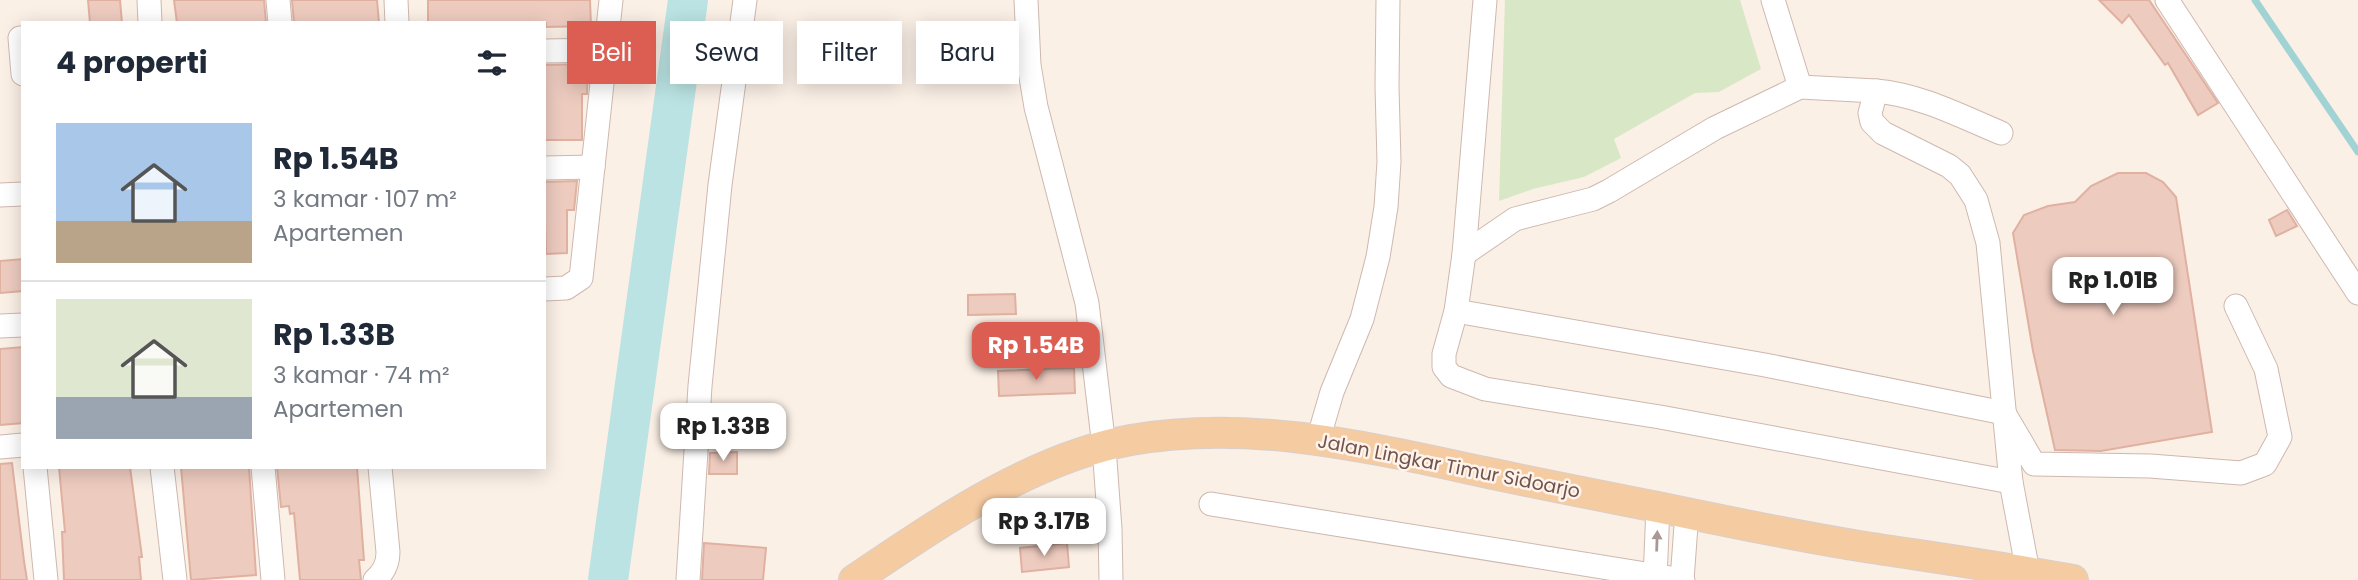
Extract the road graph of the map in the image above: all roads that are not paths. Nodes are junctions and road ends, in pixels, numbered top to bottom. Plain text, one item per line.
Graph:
1 (149, 0) edge
2 (278, 0) edge
3 (396, 0) edge
4 (611, 0) edge
5 (745, 0) edge
6 (1026, 0) edge
7 (1388, 0) edge
8 (1485, 0) edge
9 (1773, 0) edge
10 (2167, 0) edge
11 (150, 21) edge
12 (280, 21) edge
13 (397, 21) edge
14 (608, 21) edge
15 (20, 38) dead end
16 (21, 50) edge
17 (546, 51) edge
18 (567, 51) edge
19 (602, 84) edge
20 (1800, 87) junction
21 (1876, 91) junction
22 (2001, 133) dead end
23 (546, 167) edge
24 (593, 167) junction
25 (21, 194) edge
26 (0, 195) edge
27 (1464, 254) junction
28 (546, 289) edge
29 (2358, 293) edge
30 (2236, 306) dead end
31 (1456, 311) junction
32 (21, 324) edge
33 (0, 326) edge
34 (2004, 413) junction
35 (1318, 440) junction
36 (21, 445) edge
37 (0, 447) edge
38 (1104, 447) junction
39 (35, 469) edge
40 (162, 469) edge
41 (263, 469) edge
42 (380, 469) edge
43 (2011, 482) junction
44 (1211, 503) dead end
45 (1658, 507) junction
46 (1687, 512) junction
47 (2028, 576) edge
48 (864, 577) edge
49 (1655, 578) edge
50 (46, 580) edge
51 (175, 580) edge
52 (273, 580) edge
53 (375, 580) edge
54 (688, 580) edge
55 (1111, 580) edge
56 (1682, 580) edge
57 (2073, 580) edge

1 - 11 street
2 - 12 street
3 - 13 street
4 - 14 street
5 - 54 street
6 - 38 street
7 - 35 street
8 - 27 street
9 - 20 street
10 - 29 street
15 - 16 street
17 - 18 street
19 - 24 street
20 - 21 street
20 - 27 street
21 - 22 street
21 - 34 street
23 - 24 street
24 - 28 street
25 - 26 street
27 - 31 street
30 - 34 street
31 - 34 street
31 - 43 street
32 - 33 street
34 - 43 street
35 - 38 main road, Jalan Lingkar Timur Sidoarjo
35 - 45 main road, Jalan Lingkar Timur Sidoarjo
36 - 37 street
38 - 48 main road, Jalan Lingkar Timur Sidoarjo
38 - 55 street
39 - 50 street
40 - 51 street
41 - 52 street
42 - 53 street
43 - 47 street
44 - 49 street
45 - 46 main road, Jalan Lingkar Timur Sidoarjo
49 -> 45 street
46 - 47 main road, Jalan Lingkar Timur Sidoarjo
46 - 56 street
47 - 57 main road, Jalan Lingkar Timur Sidoarjo
49 - 56 street

